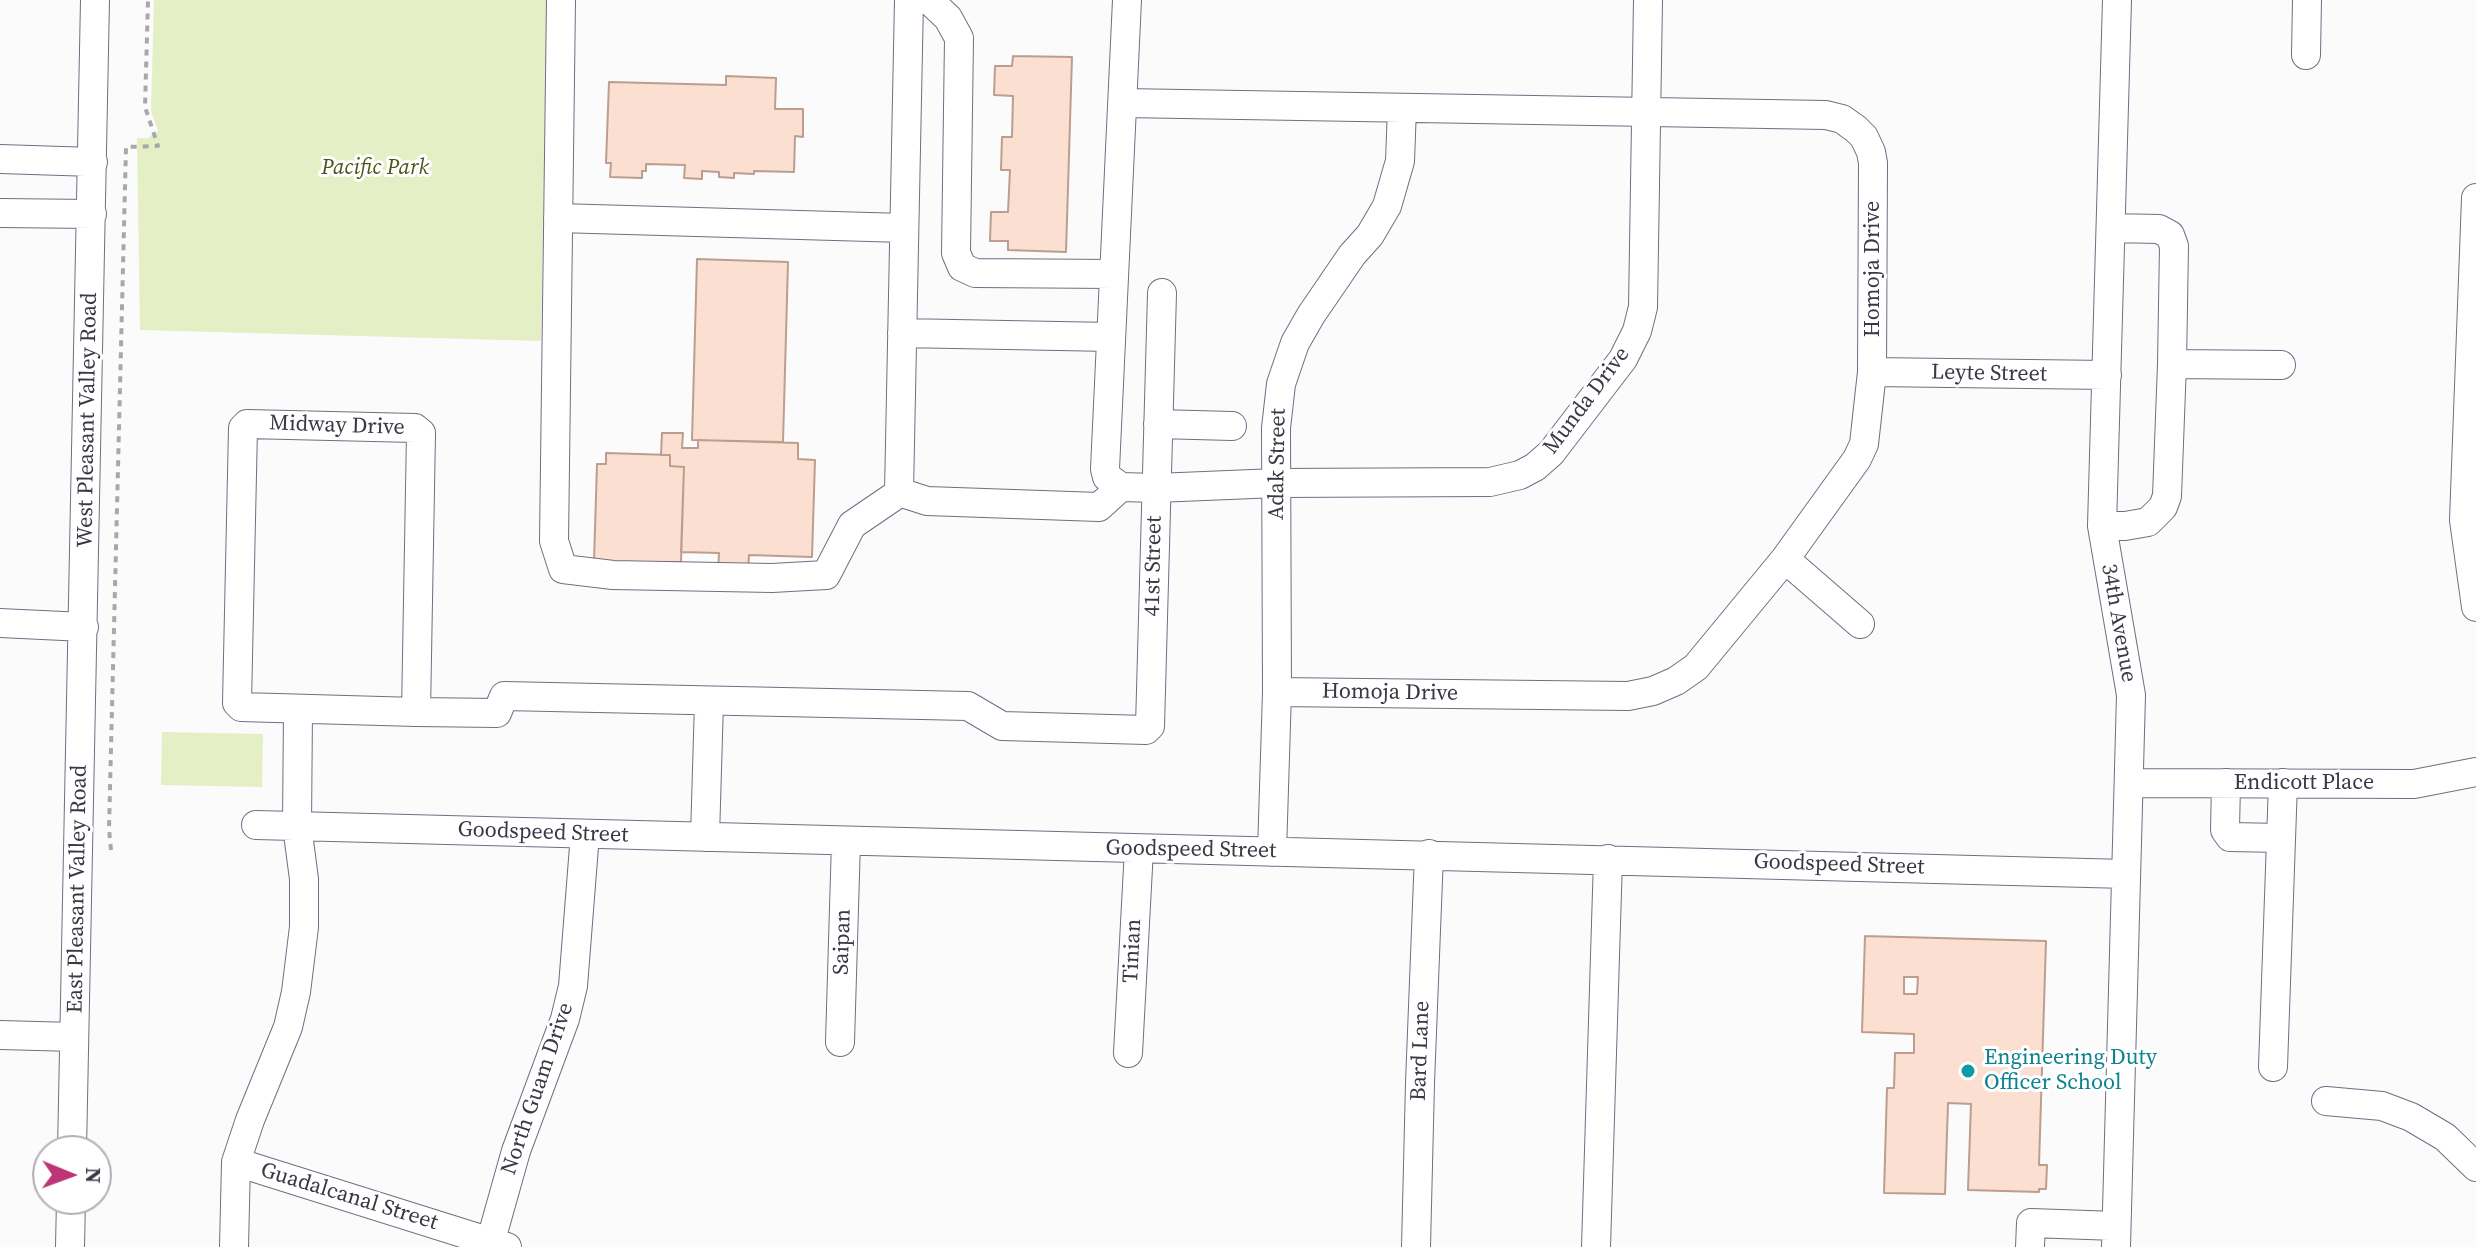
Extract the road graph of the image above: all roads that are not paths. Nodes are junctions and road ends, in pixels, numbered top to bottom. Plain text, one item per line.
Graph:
1 (95, 0) edge
2 (561, 0) edge
3 (909, 0) edge
4 (929, 0) edge
5 (1127, 0) edge
6 (1648, 0) edge
7 (2117, 0) edge
8 (2307, 0) edge
9 (2306, 55) dead end
10 (1124, 103) junction
11 (1402, 108) junction
12 (1645, 110) junction
13 (0, 159) edge
14 (93, 162) junction
15 (2476, 198) edge
16 (0, 213) edge
17 (92, 214) junction
18 (558, 218) junction
19 (904, 228) junction
20 (2112, 228) junction
21 (1114, 274) junction
22 (1162, 293) dead end
23 (902, 333) junction
24 (1111, 337) junction
25 (2172, 364) junction
26 (2281, 365) dead end
27 (1872, 372) junction
28 (2107, 375) junction
29 (1158, 424) junction
30 (1232, 426) dead end
31 (1277, 483) junction
32 (1121, 487) junction
33 (1156, 488) junction
34 (899, 493) junction
35 (2102, 526) junction
36 (1785, 559) junction
37 (2475, 601) edge
38 (0, 623) edge
39 (1860, 624) dead end
40 (84, 627) junction
41 (1277, 692) junction
42 (709, 702) junction
43 (298, 710) junction
44 (416, 712) junction
45 (2476, 772) edge
46 (2130, 783) junction
47 (2226, 783) junction
48 (2283, 783) junction
49 (256, 825) dead end
50 (297, 826) junction
51 (585, 834) junction
52 (705, 837) junction
53 (2281, 838) junction
54 (846, 841) junction
55 (1139, 849) junction
56 (1272, 852) junction
57 (1429, 854) junction
58 (1608, 859) junction
59 (2126, 874) junction
60 (0, 1035) edge
61 (74, 1037) junction
62 (840, 1042) dead end
63 (1128, 1053) dead end
64 (2273, 1067) dead end
65 (2326, 1101) dead end
66 (72, 1135) edge
67 (236, 1162) junction
68 (2476, 1167) edge
69 (71, 1215) edge
70 (2031, 1235) edge
71 (2116, 1237) edge
72 (496, 1245) edge
73 (70, 1247) edge
74 (234, 1247) edge
75 (1416, 1247) edge
76 (1596, 1247) edge

1 - 14 street, West Pleasant Valley Road
2 - 18 street
3 - 19 street
4 - 21 street
5 - 10 street
6 - 12 street, Munda Drive
7 - 20 street, 34th Avenue
8 - 9 street
10 - 11 street, Homoja Drive
10 - 21 street
11 - 12 street, Homoja Drive
11 - 31 street, Adak Street
12 - 27 street, Homoja Drive
12 - 31 street, Munda Drive
13 - 14 street
14 - 17 street, West Pleasant Valley Road
15 - 37 street
16 - 17 street
17 - 40 street, West Pleasant Valley Road
18 - 19 street
18 - 34 street
19 - 23 street
20 - 25 street
20 - 28 street, 34th Avenue
21 - 24 street
22 - 29 street
23 - 24 street
23 - 34 street
24 - 32 street
25 - 26 street
25 - 35 street
27 - 28 street, Leyte Street
27 - 36 street, Homoja Drive
28 - 35 street, 34th Avenue
29 - 30 street
29 - 33 street
31 - 33 street, Munda Drive
31 - 41 street, Adak Street
32 - 33 street, 41st Street
32 - 34 street
33 - 42 street, 41st Street
35 - 46 street, 34th Avenue
36 - 39 street
36 - 41 street, Homoja Drive
38 - 40 street
40 - 61 street, East Pleasant Valley Road
41 - 56 street, Adak Street
42 - 44 street
42 - 52 street
43 - 44 street, Midway Drive
43 - 44 street, Midway Drive
43 - 50 street
45 - 48 street, Endicott Place
46 - 47 street, Endicott Place
46 - 59 street, 34th Avenue
47 - 48 street, Endicott Place
47 - 53 street
48 - 53 street
49 - 50 street, Goodspeed Street
50 - 51 street, Goodspeed Street
50 - 67 street
51 - 52 street, Goodspeed Street
51 - 72 street, North Guam Drive
52 - 54 street, Goodspeed Street
53 - 64 street
54 - 55 street, Goodspeed Street
54 - 62 street, Saipan
55 - 56 street, Goodspeed Street
55 - 63 street, Tinian
56 - 57 street, Goodspeed Street
57 - 58 street, Goodspeed Street
57 - 75 street, Bard Lane
58 - 59 street, Goodspeed Street
58 - 76 street
59 - 71 street, 34th Avenue
60 - 61 street
61 - 66 street, East Pleasant Valley Road
65 - 68 street
67 - 72 street, Guadalcanal Street
67 - 74 street
69 - 73 street
70 - 71 street

